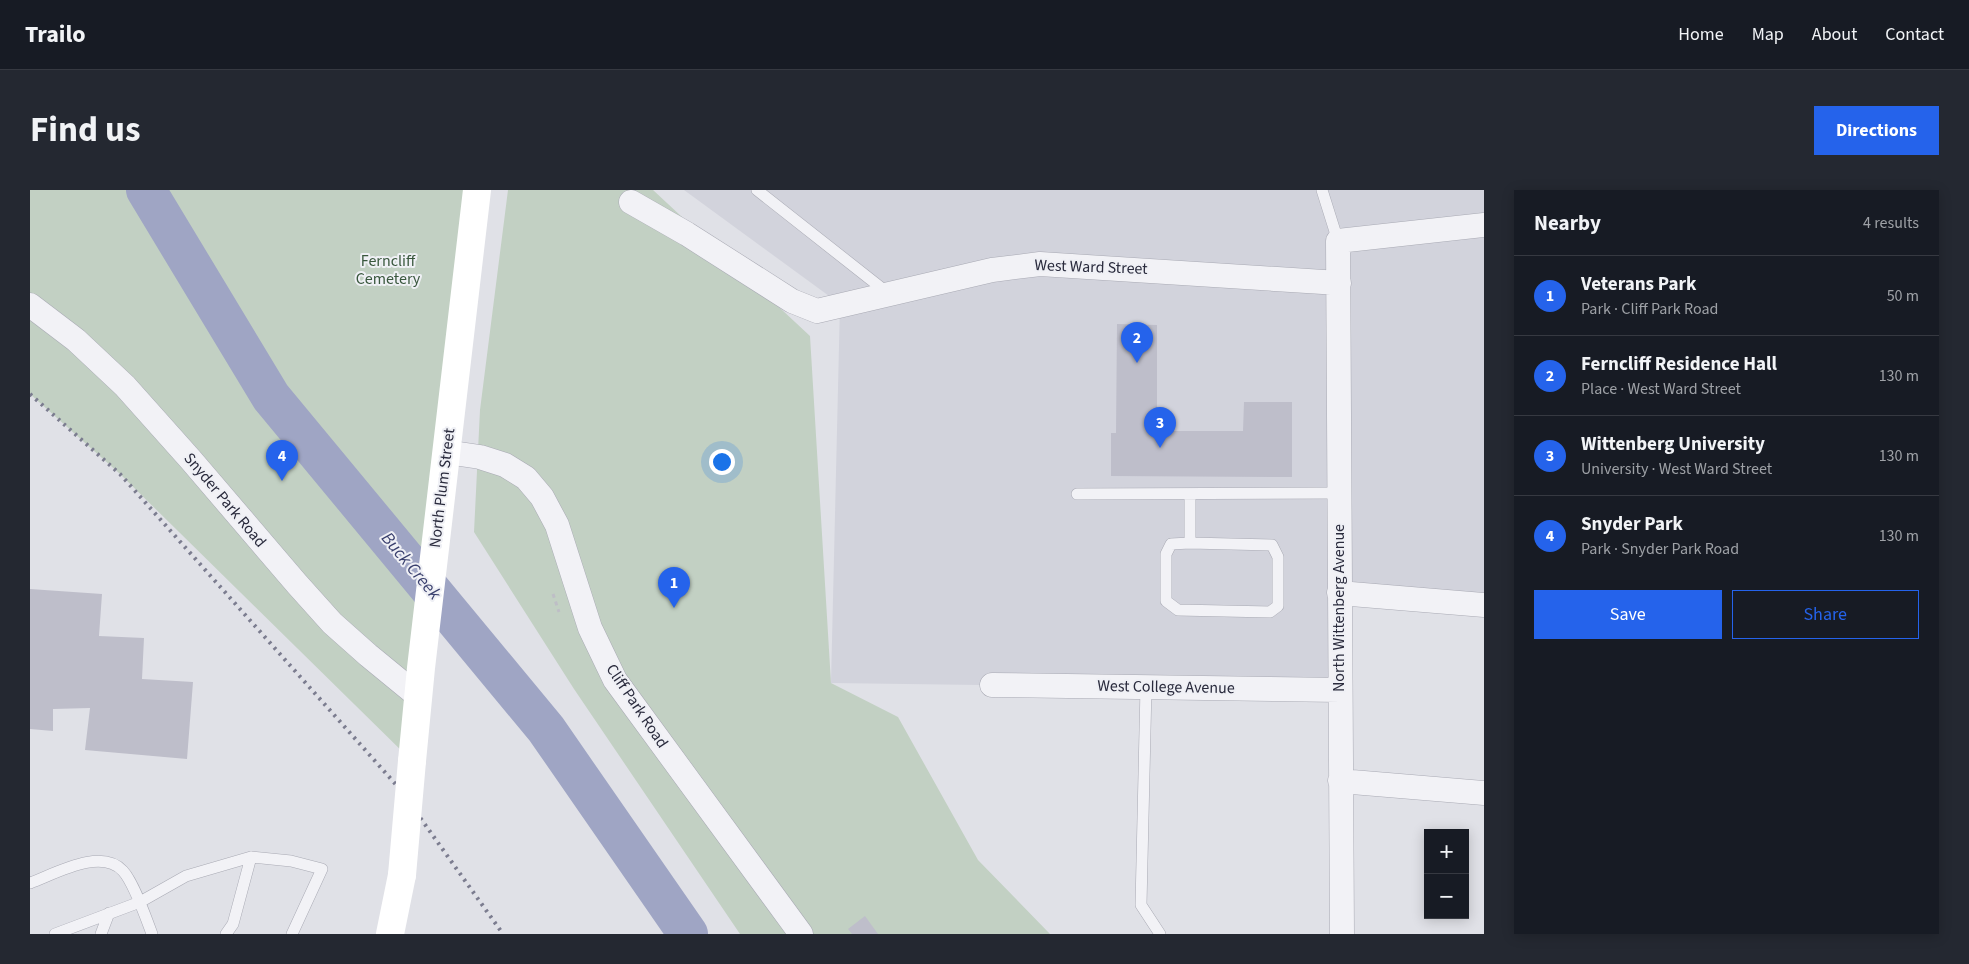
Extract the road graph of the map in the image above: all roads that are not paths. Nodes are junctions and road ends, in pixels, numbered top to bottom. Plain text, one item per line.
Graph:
1 (477, 190) edge
2 (757, 190) edge
3 (1322, 190) edge
4 (631, 202) dead end
5 (1484, 225) edge
6 (1338, 241) junction
7 (1339, 283) junction
8 (890, 295) junction
9 (30, 305) edge
10 (446, 452) junction
11 (1339, 493) junction
12 (1077, 494) dead end
13 (1190, 494) junction
14 (1190, 543) junction
15 (1339, 592) junction
16 (1484, 605) edge
17 (992, 685) dead end
18 (1146, 687) junction
19 (1340, 690) junction
20 (418, 696) junction
21 (1340, 781) junction
22 (1484, 793) edge
23 (251, 857) junction
24 (30, 883) edge
25 (140, 902) junction
26 (109, 913) junction
27 (56, 934) edge
28 (101, 934) edge
29 (152, 934) edge
30 (226, 934) edge
31 (292, 934) edge
32 (390, 934) edge
33 (801, 934) edge
34 (1160, 934) edge
35 (1342, 934) edge

1 - 10 main road, North Plum Street
2 - 8 lane
3 - 6 lane
4 - 8 street, West Ward Street
5 - 6 street
6 - 7 street
7 - 8 street, West Ward Street
7 - 11 street, North Wittenberg Avenue
9 - 20 street, Snyder Park Road
10 - 20 main road, North Plum Street
10 - 33 street, Cliff Park Road
11 - 13 lane
11 - 15 street, North Wittenberg Avenue
12 - 13 lane
13 - 14 lane
14 - 14 lane
15 - 16 street
15 - 19 street, North Wittenberg Avenue
17 - 18 street, West College Avenue
18 - 19 street, West College Avenue
18 - 34 lane
19 - 21 street, North Wittenberg Avenue
20 - 32 main road, North Plum Street, bridge
21 - 22 street
21 - 35 street, North Wittenberg Avenue
23 - 25 lane
23 - 30 lane
23 - 31 lane
24 - 25 lane
25 - 26 lane
25 - 29 lane
26 - 27 lane
26 - 28 lane

